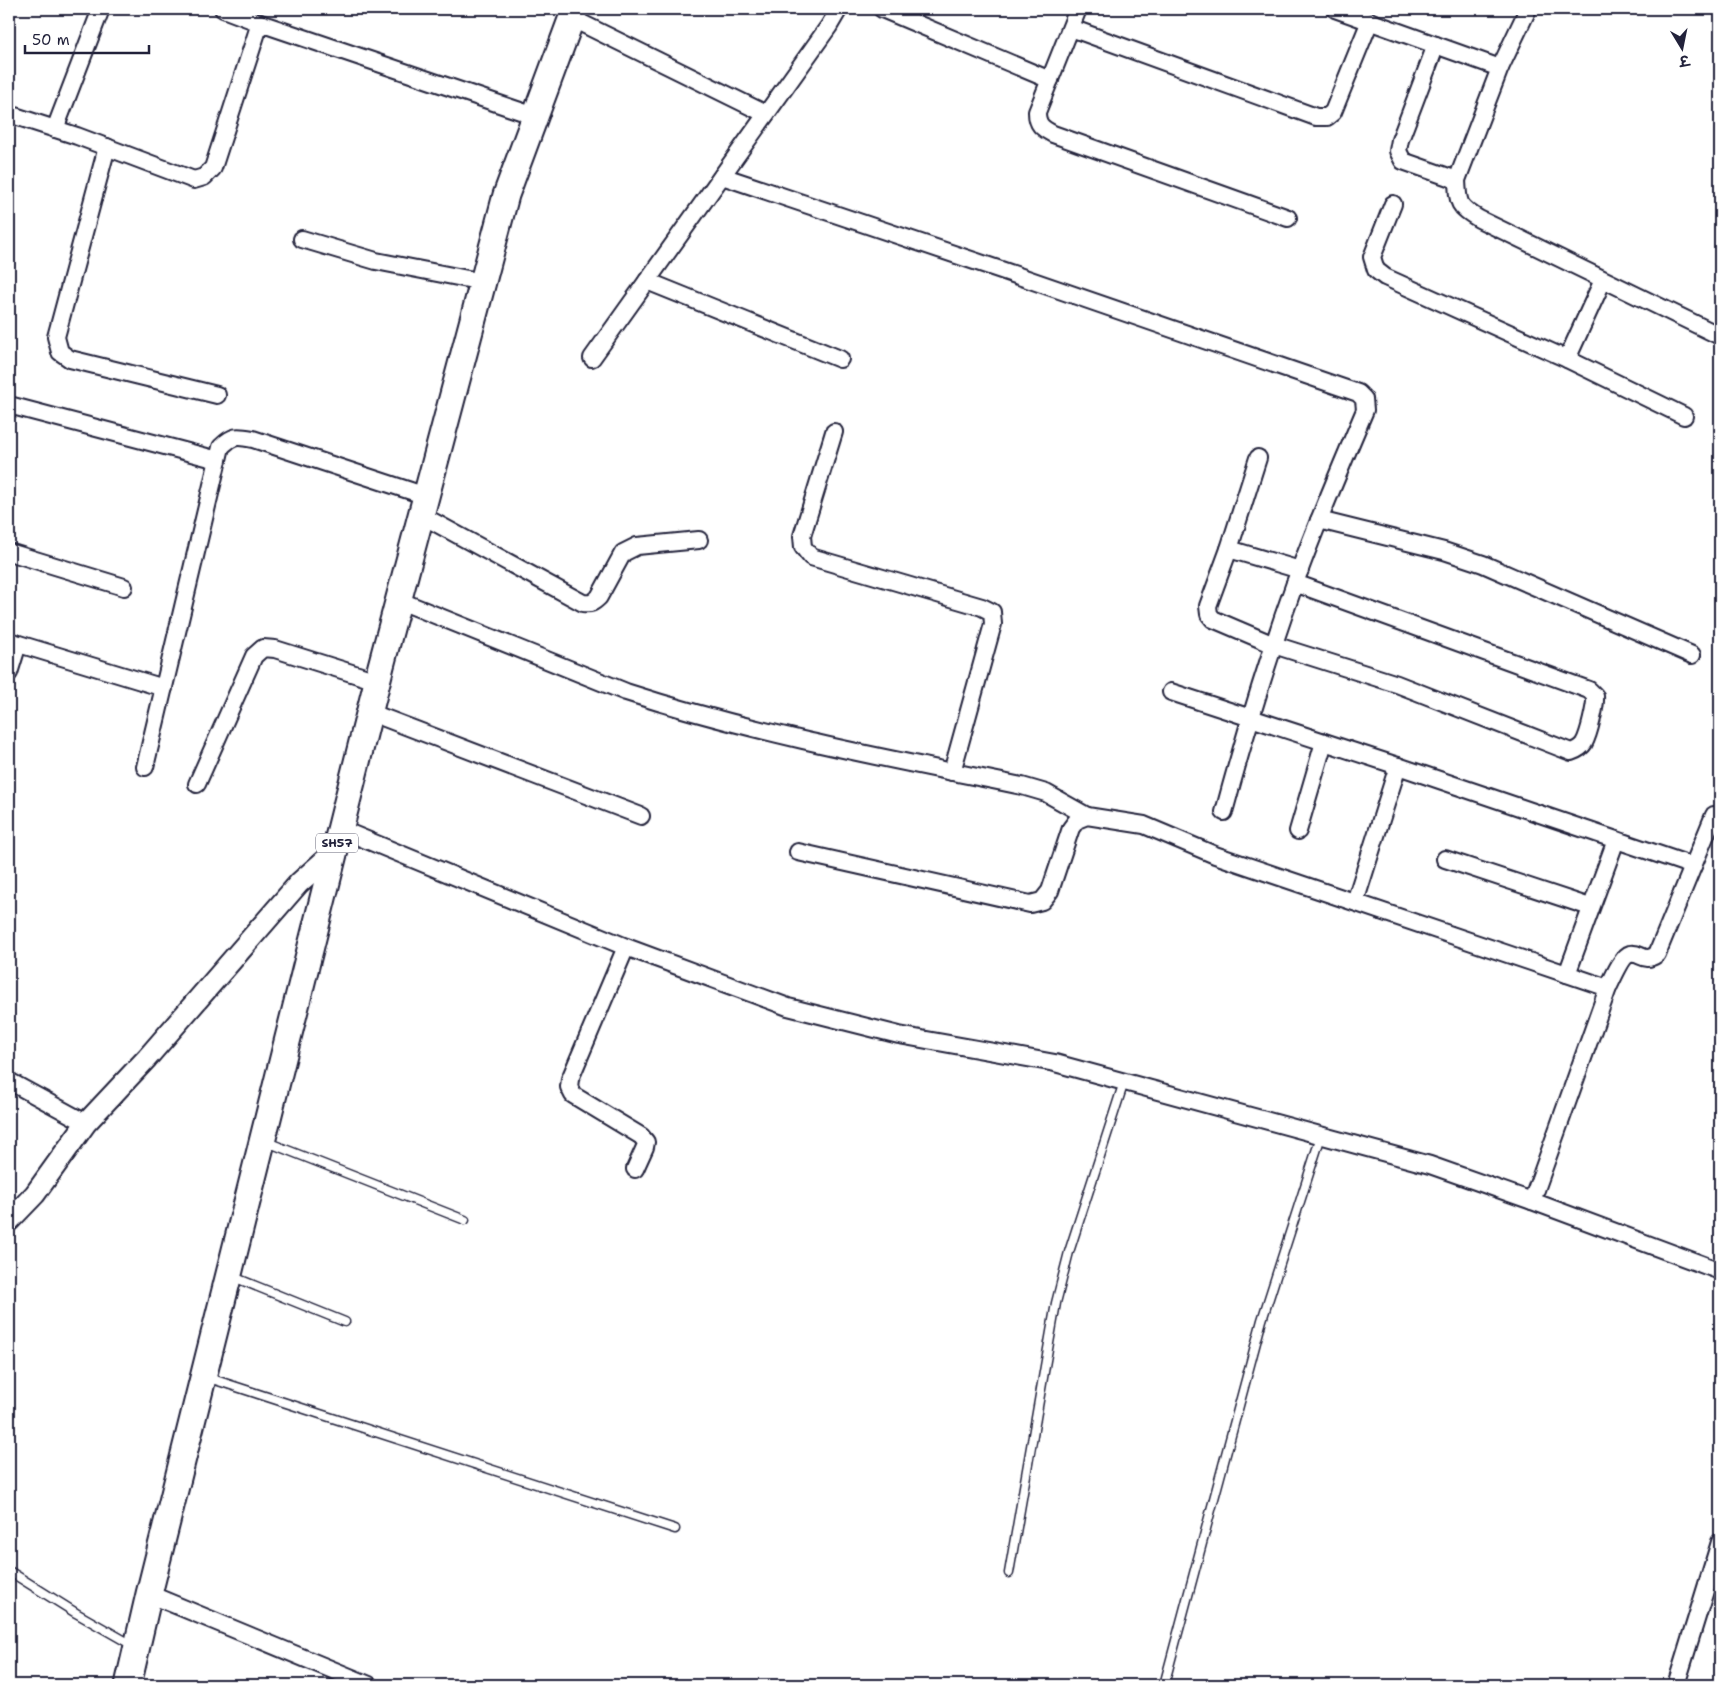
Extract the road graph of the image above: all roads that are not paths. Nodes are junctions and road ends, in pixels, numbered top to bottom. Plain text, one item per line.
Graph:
1 (101, 9) edge
2 (223, 9) edge
3 (839, 9) edge
4 (882, 9) edge
5 (1078, 9) edge
6 (1335, 9) edge
7 (1528, 9) edge
8 (573, 13) edge
9 (1370, 21) junction
10 (260, 23) junction
11 (1071, 28) junction
12 (1436, 45) junction
13 (1500, 68) junction
14 (1050, 80) junction
15 (766, 114) junction
16 (535, 116) junction
17 (10, 118) edge
18 (55, 128) junction
19 (107, 147) junction
20 (722, 176) junction
21 (1457, 180) junction
22 (1393, 204) dead end
23 (1288, 218) dead end
24 (302, 239) dead end
25 (1603, 280) junction
26 (647, 281) junction
27 (483, 282) junction
28 (1720, 336) edge
29 (592, 358) dead end
30 (840, 359) dead end
31 (1566, 359) junction
32 (217, 395) dead end
33 (9, 405) edge
34 (1684, 416) dead end
35 (834, 432) dead end
36 (1258, 458) dead end
37 (218, 460) junction
38 (424, 505) junction
39 (1319, 520) junction
40 (699, 540) dead end
41 (1229, 549) junction
42 (9, 552) edge
43 (1298, 577) junction
44 (124, 587) dead end
45 (398, 600) junction
46 (13, 642) edge
47 (1274, 645) junction
48 (1692, 655) dead end
49 (9, 672) edge
50 (377, 680) junction
51 (164, 688) junction
52 (1171, 692) dead end
53 (369, 712) junction
54 (1250, 718) junction
55 (1324, 742) junction
56 (1398, 766) junction
57 (145, 767) dead end
58 (952, 772) junction
59 (197, 784) dead end
60 (1224, 812) dead end
61 (1714, 815) dead end
62 (641, 816) dead end
63 (1087, 816) junction
64 (1298, 831) dead end
65 (337, 840) junction
66 (1616, 840) junction
67 (798, 852) dead end
68 (1445, 859) dead end
69 (1693, 866) junction
70 (1355, 902) junction
71 (1590, 907) junction
72 (626, 947) junction
73 (1567, 974) junction
74 (1608, 988) junction
75 (9, 1081) edge
76 (1124, 1082) junction
77 (86, 1123) junction
78 (1321, 1136) junction
79 (262, 1140) junction
80 (635, 1170) dead end
81 (1532, 1201) junction
82 (465, 1220) dead end
83 (9, 1221) edge
84 (1720, 1270) edge
85 (229, 1275) junction
86 (345, 1322) dead end
87 (203, 1376) junction
88 (675, 1529) dead end
89 (1720, 1542) edge
90 (9, 1571) edge
91 (1009, 1573) dead end
92 (149, 1594) junction
93 (136, 1646) junction
94 (128, 1685) edge
95 (369, 1685) edge
96 (1164, 1685) edge
97 (1676, 1685) edge

1 - 18 street
2 - 10 street
3 - 15 street
4 - 14 street
5 - 11 street
6 - 9 street
7 - 13 street
8 - 15 street
8 - 16 main road, SH57
9 - 11 street
9 - 12 street
10 - 16 street
10 - 19 street
11 - 14 street
12 - 13 street
12 - 21 street
13 - 21 street
14 - 23 street
15 - 20 street
16 - 27 main road, SH57
17 - 18 street
18 - 19 street
19 - 32 street
20 - 26 street
20 - 39 street
21 - 25 street
22 - 31 street
24 - 27 street
25 - 28 street
25 - 31 street
26 - 29 street
26 - 30 street
27 - 38 main road, SH57
31 - 34 street
33 - 37 street
35 - 58 street
36 - 41 street
37 - 38 street
37 - 51 street
38 - 40 street
38 - 45 main road, SH57
39 - 43 street
39 - 48 street
41 - 43 street
41 - 47 street
42 - 44 street
43 - 47 street
43 - 47 street
45 - 50 main road, SH57
45 - 58 street
46 - 49 street
46 - 51 street
47 - 54 street
50 - 53 main road, SH57
50 - 59 street
51 - 57 street
52 - 54 street
53 - 62 street
53 - 65 main road, SH57
54 - 55 street
54 - 60 street
55 - 56 street
55 - 64 street
56 - 66 street
56 - 70 street
58 - 63 street
61 - 69 street
63 - 67 street
63 - 70 street
65 - 72 street
65 - 77 street
65 - 79 main road, SH57
66 - 69 street
66 - 71 street
68 - 71 street
69 - 74 street
70 - 73 street
71 - 73 street
72 - 76 street
72 - 80 street
73 - 74 street
74 - 81 street
75 - 77 street
76 - 78 street
76 - 91 lane
77 - 83 street
78 - 81 street
78 - 96 lane
79 - 82 lane
79 - 85 main road, SH57
81 - 84 street
85 - 86 lane
85 - 87 main road, SH57
87 - 88 lane
87 - 92 main road, SH57
89 - 97 street
90 - 93 lane
92 - 93 main road, SH57
92 - 95 street
93 - 94 main road, SH57

